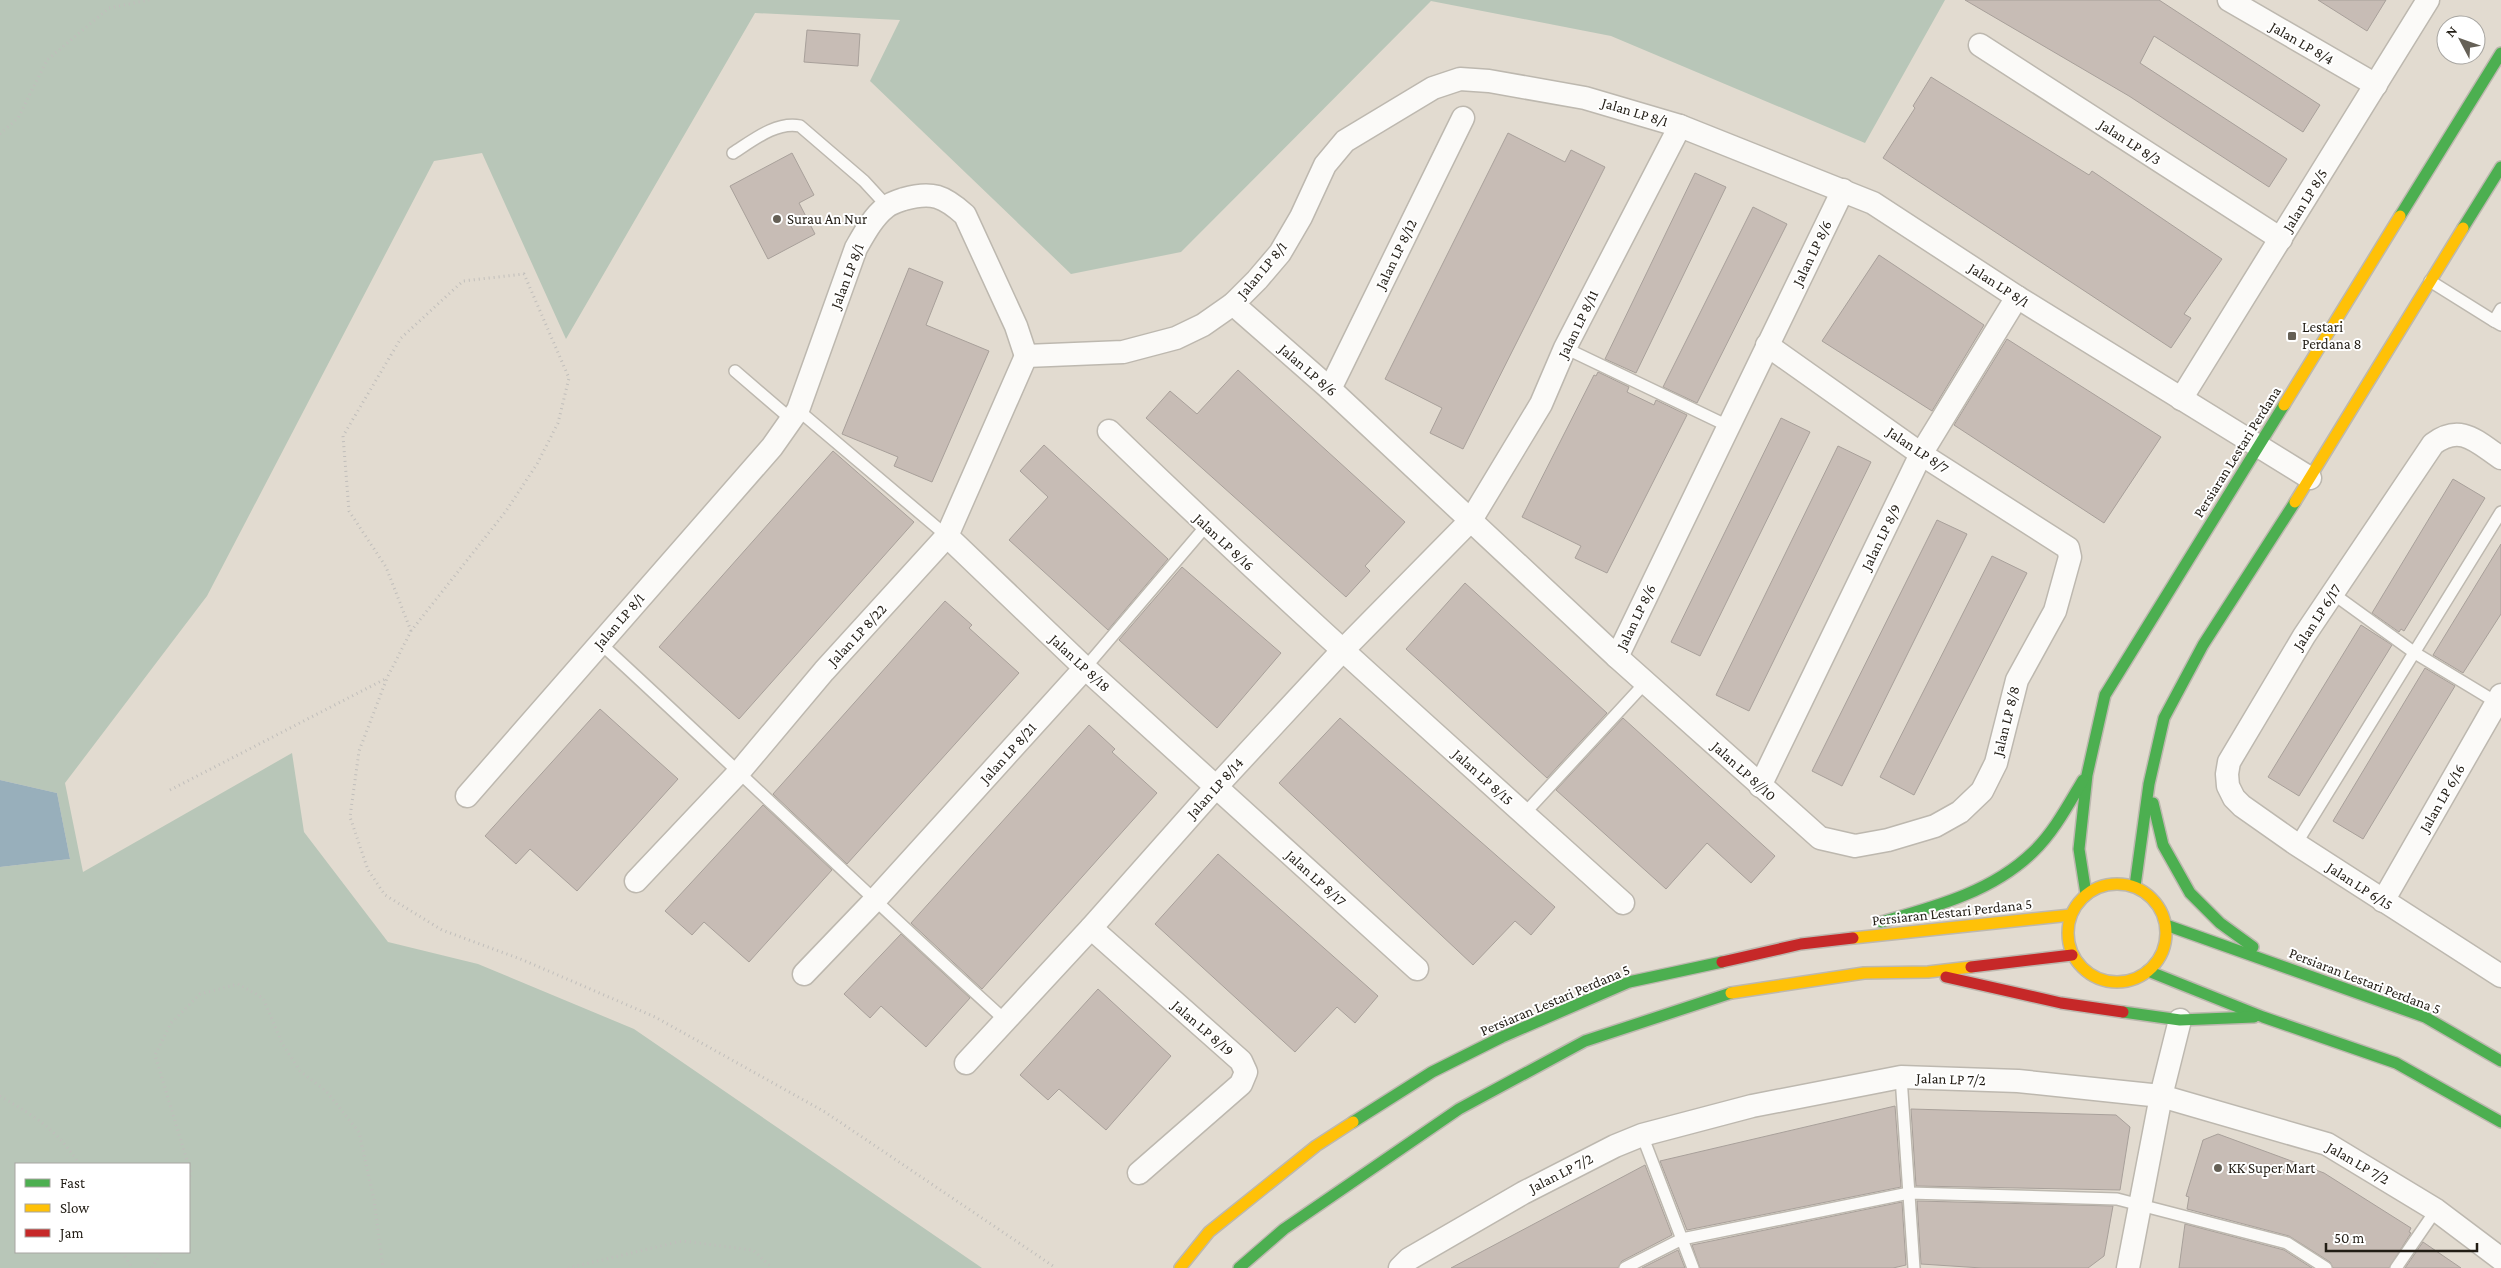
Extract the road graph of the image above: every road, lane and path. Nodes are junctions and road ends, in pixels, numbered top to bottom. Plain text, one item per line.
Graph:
1 (149, 0) edge
2 (2229, 0) edge
3 (2428, 0) edge
4 (1980, 45) dead end
5 (2501, 53) edge
6 (2376, 85) junction
7 (1463, 118) dead end
8 (1680, 126) junction
9 (0, 134) edge
10 (733, 153) dead end
11 (2501, 167) edge
12 (1843, 190) junction
13 (887, 206) junction
14 (2281, 238) junction
15 (2430, 281) junction
16 (2017, 297) junction
17 (1232, 304) junction
18 (2501, 308) edge
19 (2497, 323) edge
20 (1767, 345) junction
21 (1566, 348) junction
22 (1026, 356) junction
23 (736, 371) dead end
24 (1330, 389) junction
25 (2181, 399) junction
26 (795, 415) junction
27 (1728, 426) junction
28 (1109, 431) dead end
29 (2258, 447) junction
30 (1921, 454) junction
31 (2501, 458) edge
32 (2310, 478) junction
33 (2501, 512) edge
34 (1471, 520) junction
35 (1206, 526) junction
36 (947, 536) junction
37 (2070, 552) joint
38 (2332, 593) junction
39 (411, 631) junction
40 (600, 643) junction
41 (1342, 651) junction
42 (2415, 653) junction
43 (1617, 657) junction
44 (1085, 668) junction
45 (387, 678) junction
46 (1646, 682) junction
47 (2499, 698) edge
48 (740, 772) junction
49 (2087, 775) junction
50 (2149, 784) junction
51 (1760, 786) junction
52 (2228, 786) joint
53 (1216, 787) junction
54 (170, 790) dead end
55 (467, 796) dead end
56 (1524, 814) junction
57 (1888, 840) joint
58 (2296, 844) junction
59 (636, 881) dead end
60 (2135, 886) junction
61 (2086, 894) junction
62 (874, 901) junction
63 (2383, 901) junction
64 (1624, 903) dead end
65 (2071, 915) junction
66 (2166, 925) junction
67 (1090, 928) junction
68 (1801, 944) junction
69 (2072, 955) junction
70 (2270, 960) junction
71 (1417, 969) dead end
72 (2148, 971) junction
73 (1928, 972) junction
74 (804, 974) dead end
75 (2501, 976) edge
76 (2262, 1017) junction
77 (1005, 1020) junction
78 (2180, 1020) junction
79 (2501, 1061) edge
80 (966, 1063) dead end
81 (1900, 1077) junction
82 (0, 1096) edge
83 (2161, 1096) junction
84 (2501, 1122) edge
85 (1642, 1135) junction
86 (78, 1163) edge
87 (188, 1163) edge
88 (1139, 1173) dead end
89 (1909, 1193) junction
90 (2141, 1205) junction
91 (2436, 1210) junction
92 (1284, 1229) junction
93 (1682, 1239) junction
94 (123, 1253) edge
95 (161, 1253) edge
96 (1268, 1258) dead end
97 (2501, 1259) edge
98 (132, 1268) edge
99 (152, 1268) edge
100 (382, 1268) edge
101 (568, 1268) edge
102 (772, 1268) edge
103 (1056, 1268) edge
104 (1180, 1268) edge
105 (1239, 1268) edge
106 (1400, 1268) edge
107 (1625, 1268) edge
108 (1693, 1268) edge
109 (1914, 1268) edge
110 (2128, 1268) edge
111 (2326, 1268) edge
112 (2396, 1268) edge

1 - 9 path
2 - 6 street, Jalan LP 8/4
3 - 6 street, Jalan LP 8/5
4 - 14 street, Jalan LP 8/3
5 - 29 main road, Persiaran Lestari Perdana
6 - 14 street, Jalan LP 8/5
7 - 24 street, Jalan LP 8/12
8 - 12 street, Jalan LP 8/1
8 - 17 street, Jalan LP 8/1
8 - 21 street, Jalan LP 8/11
10 - 13 lane
11 - 15 main road
12 - 16 street, Jalan LP 8/1
12 - 20 street, Jalan LP 8/6
13 - 22 street, Jalan LP 8/1
13 - 26 street, Jalan LP 8/1
14 - 25 street, Jalan LP 8/5
15 - 19 lane
15 - 32 main road
16 - 25 street, Jalan LP 8/1
16 - 30 street, Jalan LP 8/9
17 - 22 street, Jalan LP 8/1
17 - 24 street, Jalan LP 8/6
18 - 19 lane
20 - 27 street, Jalan LP 8/6
20 - 30 street, Jalan LP 8/7
21 - 27 lane
21 - 34 street, Jalan LP 8/11
22 - 36 street, Jalan LP 8/22
23 - 26 lane
24 - 34 street, Jalan LP 8/6
25 - 29 street, Jalan LP 8/1
26 - 36 lane
26 - 40 street, Jalan LP 8/1
27 - 43 street, Jalan LP 8/6
28 - 35 street, Jalan LP 8/16
29 - 32 street, Jalan LP 8/1
29 - 49 main road, Persiaran Lestari Perdana
30 - 37 street, Jalan LP 8/7
30 - 51 street, Jalan LP 8/9
31 - 38 street, Jalan LP 6/17
32 - 50 main road
33 - 42 lane
34 - 41 street, Jalan LP 8/14
34 - 43 street, Jalan LP 8/6
35 - 41 street, Jalan LP 8/16
35 - 44 lane, Jalan LP 8/21
36 - 44 street, Jalan LP 8/18
36 - 48 street, Jalan LP 8/22
37 - 57 street, Jalan LP 8/8
38 - 42 lane
38 - 52 street, Jalan LP 6/17
39 - 39 path
39 - 45 path
40 - 48 lane
40 - 55 street, Jalan LP 8/1
41 - 53 street, Jalan LP 8/14
41 - 56 street, Jalan LP 8/15
42 - 47 lane
42 - 58 lane
43 - 46 street, Jalan LP 8//10
44 - 53 street, Jalan LP 8/18
44 - 62 street, Jalan LP 8/21
45 - 54 path
45 - 103 path
46 - 51 street, Jalan LP 8//10
46 - 56 lane
47 - 63 street, Jalan LP 6/16
48 - 59 street, Jalan LP 8/22
48 - 62 lane
49 - 61 main road, Persiaran Lestari Perdana
49 - 68 main road
50 - 60 main road
50 - 70 main road
51 - 57 street, Jalan LP 8//10
52 - 58 street, Jalan LP 6/15
53 - 67 street, Jalan LP 8/14
53 - 71 street, Jalan LP 8/17
56 - 64 street, Jalan LP 8/15
58 - 63 street, Jalan LP 6/15
60 - 61 main road
60 - 66 main road
61 - 65 main road
62 - 74 street, Jalan LP 8/21
62 - 77 lane
63 - 75 street, Jalan LP 6/15
65 - 68 main road, Persiaran Lestari Perdana 5
65 - 69 main road
66 - 70 main road
66 - 72 main road
67 - 77 street, Jalan LP 8/14
67 - 88 street, Jalan LP 8/19
68 - 104 main road, Persiaran Lestari Perdana 5
69 - 72 main road
69 - 73 main road
70 - 79 main road, Persiaran Lestari Perdana 5
72 - 76 main road
73 - 78 main road
73 - 92 main road
76 - 78 main road
76 - 84 main road
77 - 80 street, Jalan LP 8/14
78 - 83 street
81 - 83 street, Jalan LP 7/2
81 - 85 street, Jalan LP 7/2
81 - 89 lane
82 - 86 path
83 - 90 street
83 - 91 street, Jalan LP 7/2
85 - 93 lane
85 - 106 street, Jalan LP 7/2
87 - 100 path
89 - 90 lane
89 - 93 lane
89 - 109 lane
90 - 110 street
90 - 111 lane
91 - 97 street, Jalan LP 7/2
91 - 112 lane
92 - 96 main road
92 - 105 main road
93 - 107 lane
93 - 108 lane
94 - 98 path
95 - 99 path
101 - 102 path

